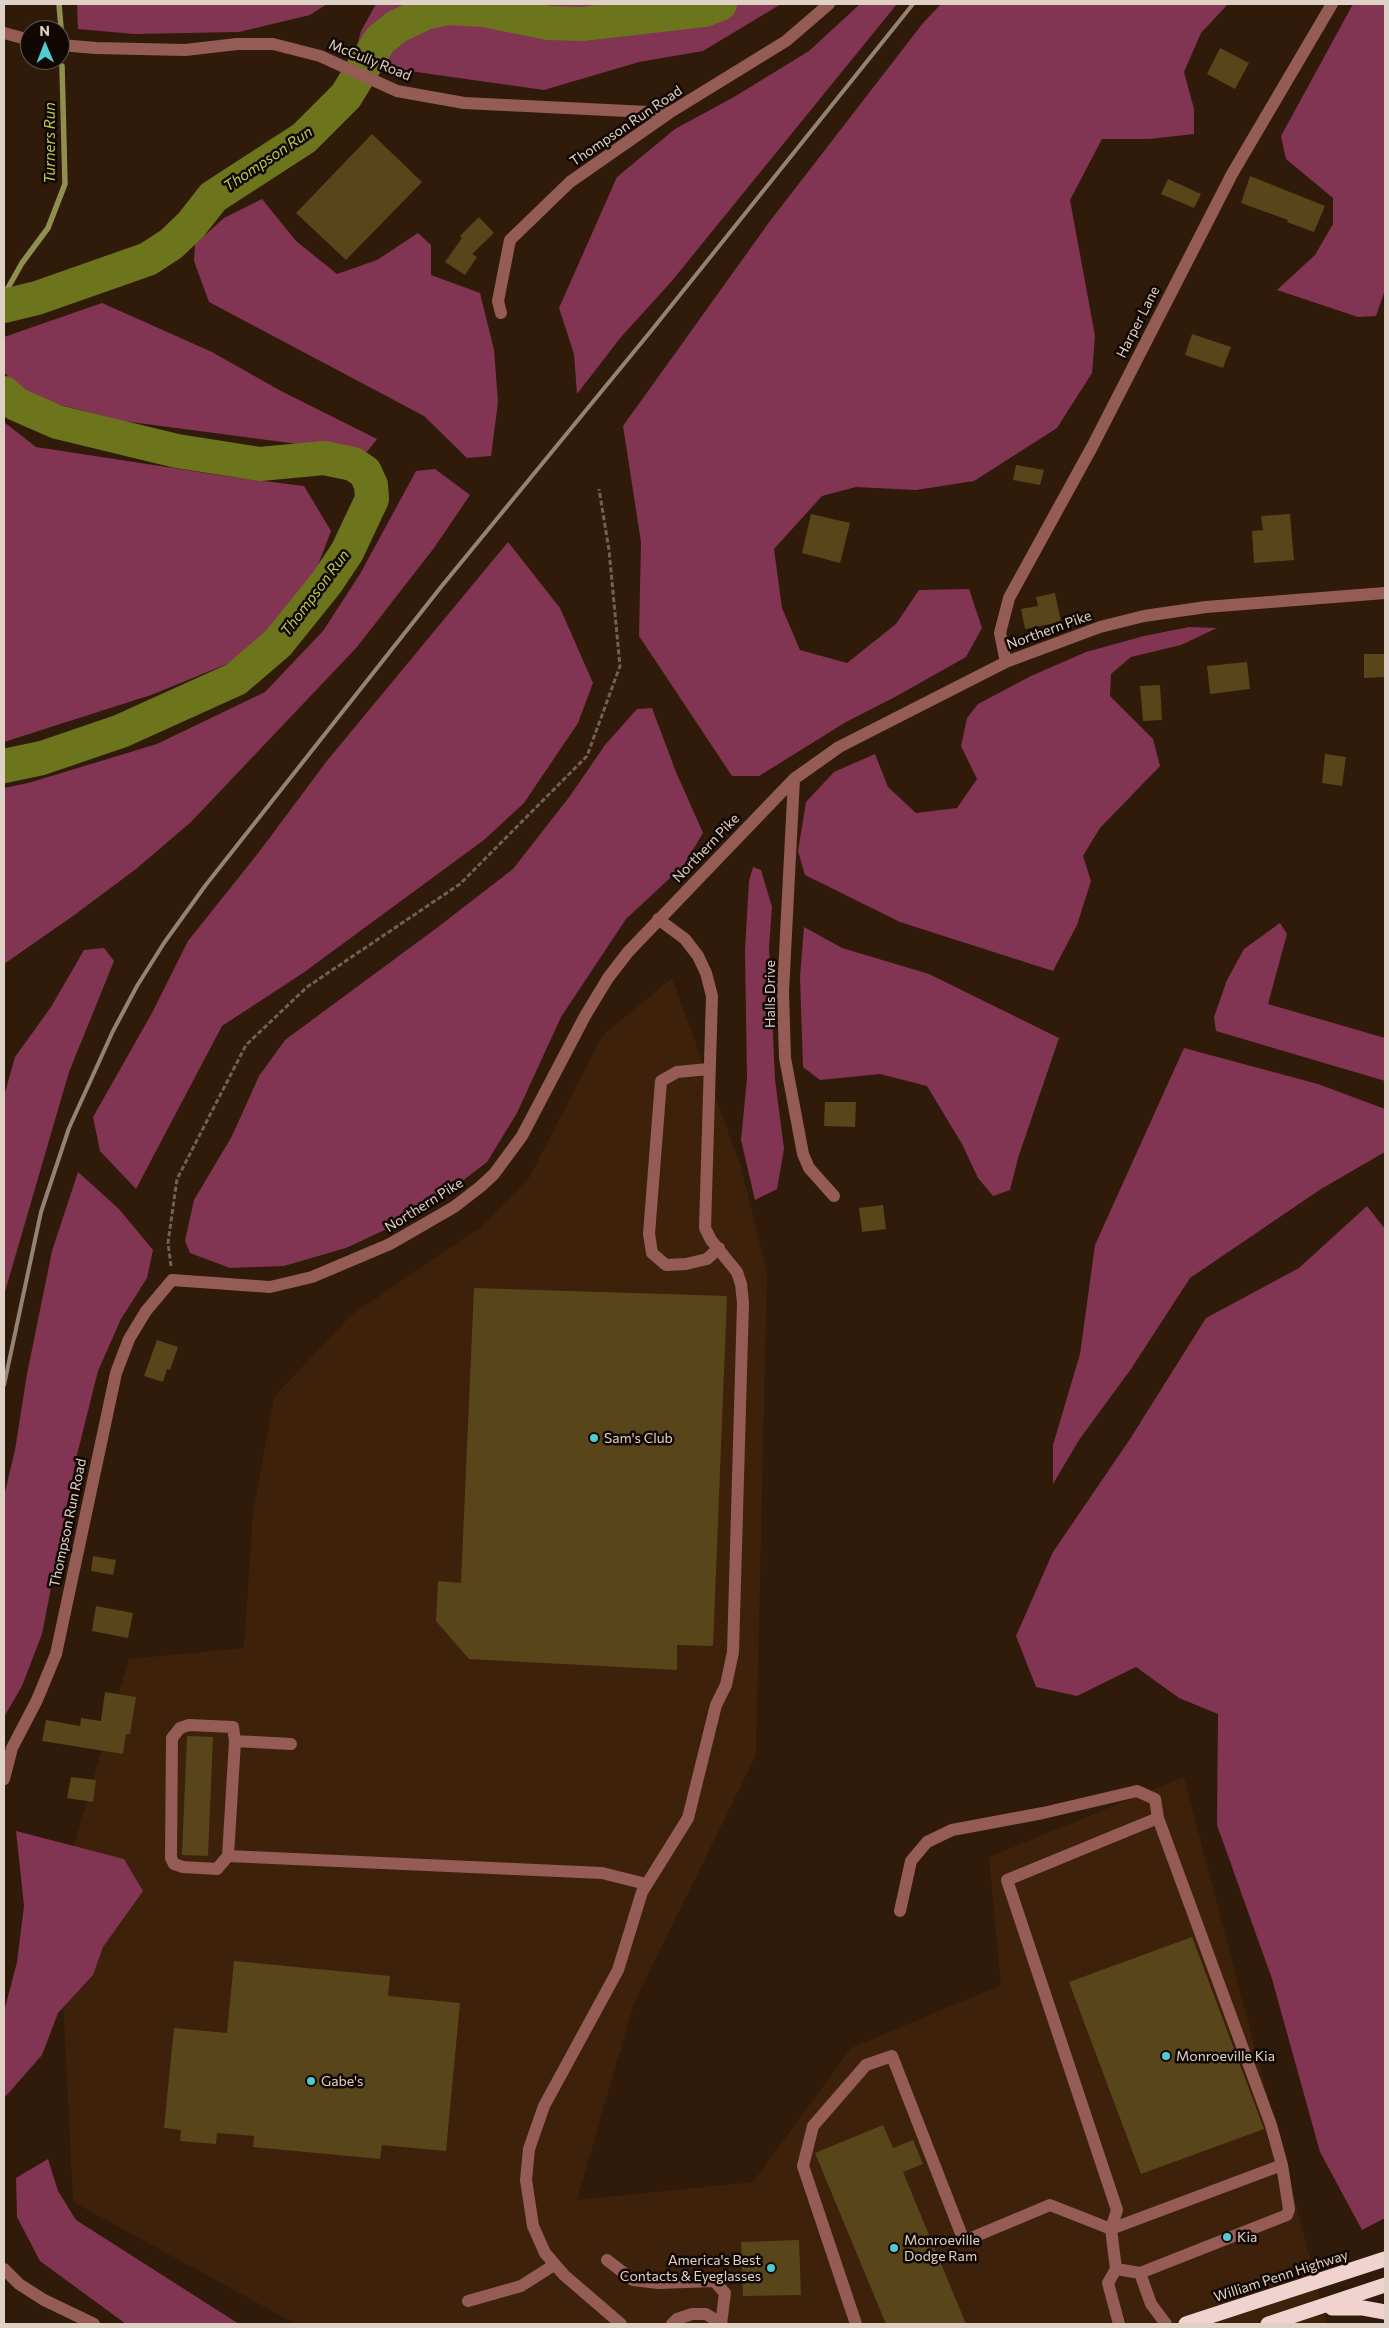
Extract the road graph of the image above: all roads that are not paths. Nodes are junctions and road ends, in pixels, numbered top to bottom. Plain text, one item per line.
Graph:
1 (829, 4) edge
2 (1332, 4) edge
3 (4, 33) edge
4 (20, 37) edge
5 (70, 46) edge
6 (669, 113) junction
7 (501, 314) dead end
8 (1385, 593) edge
9 (1006, 662) junction
10 (794, 779) junction
11 (658, 919) junction
12 (709, 1069) junction
13 (834, 1196) dead end
14 (719, 1248) junction
15 (172, 1280) joint
16 (235, 1741) junction
17 (291, 1744) dead end
18 (4, 1779) edge
19 (1158, 1818) junction
20 (228, 1856) junction
21 (646, 1884) junction
22 (900, 1911) dead end
23 (1282, 2165) junction
24 (1111, 2229) junction
25 (607, 2260) dead end
26 (1385, 2260) edge
27 (554, 2265) junction
28 (4, 2268) edge
29 (1116, 2269) junction
30 (1140, 2273) junction
31 (1385, 2285) edge
32 (468, 2301) dead end
33 (1311, 2310) junction
34 (1385, 2312) edge
35 (94, 2324) edge
36 (621, 2324) edge
37 (672, 2324) edge
38 (721, 2324) edge
39 (856, 2324) edge
40 (1120, 2324) edge
41 (1166, 2324) edge
42 (1186, 2324) edge
43 (1268, 2324) edge

1 - 6 street, Thompson Run Road
2 - 9 street, Harper Lane
3 - 4 street
5 - 6 street, McCully Road
6 - 7 street, Thompson Run Road
8 - 9 street, Northern Pike
9 - 10 street, Northern Pike
10 - 11 street, Northern Pike
10 - 13 street, Halls Drive
11 - 12 street
11 - 15 street, Northern Pike
12 - 14 street
12 - 14 street
14 - 21 street
15 - 18 street, Thompson Run Road
16 - 17 street
16 - 20 street
16 - 20 street
19 - 22 street
19 - 23 street
19 - 24 street
20 - 21 street
21 - 27 street
23 - 24 street
23 - 30 street
24 - 29 street
24 - 39 street
25 - 38 street
26 - 42 highway, William Penn Highway
27 - 32 street
27 - 36 street
28 - 35 street
29 - 30 street
29 - 40 street
30 - 41 street
31 - 33 highway
33 - 34 highway
33 - 43 highway
37 - 38 street

